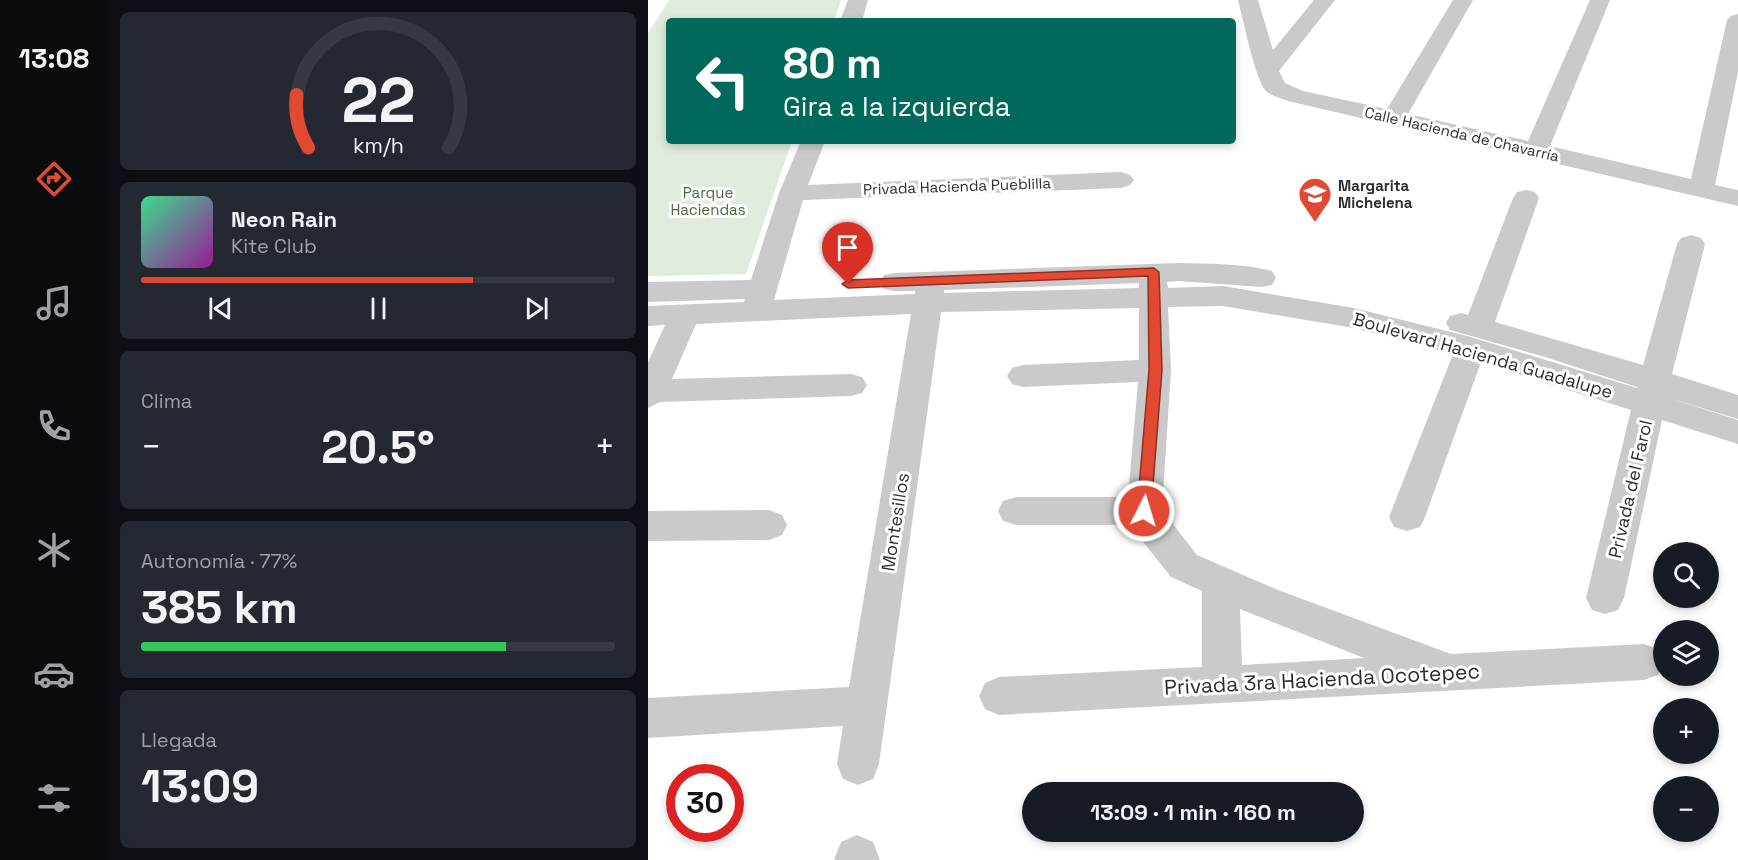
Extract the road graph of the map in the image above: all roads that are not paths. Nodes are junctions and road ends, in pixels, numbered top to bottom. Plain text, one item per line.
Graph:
1 (858, 0) edge
2 (1248, 0) edge
3 (1325, 0) edge
4 (1463, 0) edge
5 (1600, 0) edge
6 (852, 18) edge
7 (1738, 20) edge
8 (1268, 71) junction
9 (1731, 85) edge
10 (1394, 118) junction
11 (812, 144) edge
12 (1536, 150) junction
13 (1121, 180) dead end
14 (1701, 190) junction
15 (792, 193) junction
16 (1737, 194) edge
17 (1526, 198) dead end
18 (1691, 244) dead end
19 (1153, 285) junction
20 (648, 292) edge
21 (930, 292) junction
22 (760, 299) junction
23 (685, 314) junction
24 (648, 316) edge
25 (1475, 338) junction
26 (1155, 370) junction
27 (1023, 376) dead end
28 (851, 385) dead end
29 (1653, 392) junction
30 (649, 393) edge
31 (1738, 407) edge
32 (1738, 432) edge
33 (1016, 511) dead end
34 (1144, 511) junction
35 (1407, 517) dead end
36 (769, 525) dead end
37 (648, 526) edge
38 (1221, 584) junction
39 (1605, 598) dead end
40 (1644, 662) dead end
41 (1456, 672) junction
42 (1222, 684) junction
43 (999, 696) dead end
44 (867, 705) junction
45 (648, 718) edge
46 (858, 764) dead end

1 - 6 street
2 - 8 street, Calle Hacienda de Chavarría
3 - 8 street
4 - 10 street
5 - 12 street
7 - 9 street
8 - 10 street, Calle Hacienda de Chavarría
9 - 14 street
10 - 12 street, Calle Hacienda de Chavarría
11 - 15 street
12 - 14 street, Calle Hacienda de Chavarría
13 - 15 street, Privada Hacienda Pueblilla
14 - 16 street, Calle Hacienda de Chavarría
15 - 22 street
17 - 25 street
18 - 29 street, Privada del Farol
19 - 21 street, Boulevard Hacienda Guadalupe
19 - 25 street, Boulevard Hacienda Guadalupe
19 - 26 street
20 - 22 street, Boulevard Hacienda Guadalupe
21 - 22 street, Boulevard Hacienda Guadalupe
21 - 44 street, Montesillos
22 - 23 street, Boulevard Hacienda Guadalupe
23 - 24 street, Boulevard Hacienda Guadalupe
23 - 30 street
25 - 29 street, Boulevard Hacienda Guadalupe
25 - 35 street
26 - 27 street
26 - 34 street
28 - 30 street
29 - 31 street, Boulevard Hacienda Guadalupe
29 - 32 street, Boulevard Hacienda Guadalupe
29 - 39 street, Privada del Farol
33 - 34 street
34 - 38 street
36 - 37 street
38 - 41 street
38 - 42 street
40 - 41 street, Privada 3ra Hacienda Ocotepec
41 - 42 street, Privada 3ra Hacienda Ocotepec
42 - 43 street, Privada 3ra Hacienda Ocotepec
44 - 45 street
44 - 46 street, Montesillos

